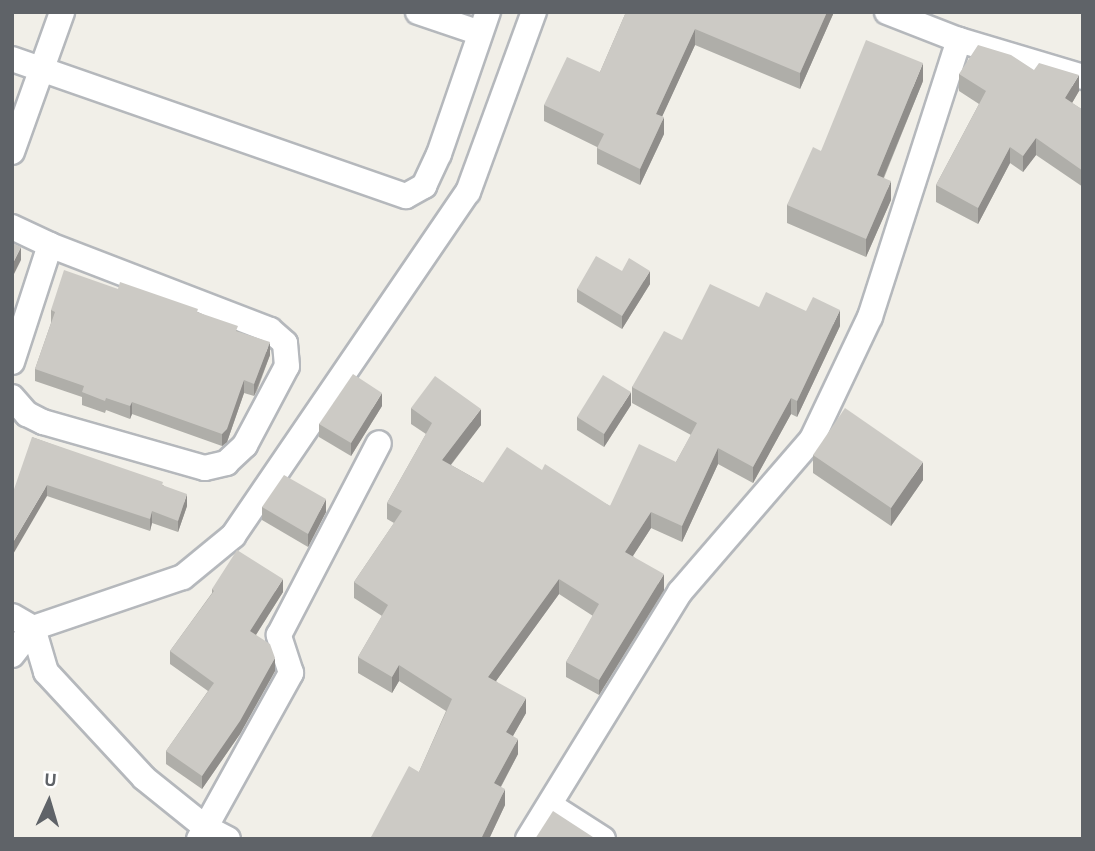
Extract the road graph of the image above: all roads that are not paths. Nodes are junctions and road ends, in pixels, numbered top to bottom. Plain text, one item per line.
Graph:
1 (62, 12) edge
2 (418, 12) edge
3 (534, 12) edge
4 (887, 12) edge
5 (484, 23) edge
6 (959, 40) junction
7 (12, 59) edge
8 (41, 69) junction
9 (1083, 77) edge
10 (12, 152) edge
11 (12, 227) edge
12 (50, 245) junction
13 (12, 362) edge
14 (12, 397) edge
15 (379, 443) dead end
16 (23, 622) edge
17 (12, 654) edge
18 (550, 805) junction
19 (202, 833) edge
20 (228, 839) edge
21 (528, 839) edge
22 (603, 839) edge

1 - 8 street
2 - 5 street
3 - 16 street
4 - 6 street
5 - 8 street
6 - 9 street
6 - 18 street
7 - 8 street
8 - 10 street
11 - 12 street
12 - 13 street
12 - 14 street
15 - 19 street
16 - 17 street
16 - 19 street
18 - 21 street
18 - 22 street
19 - 20 street

